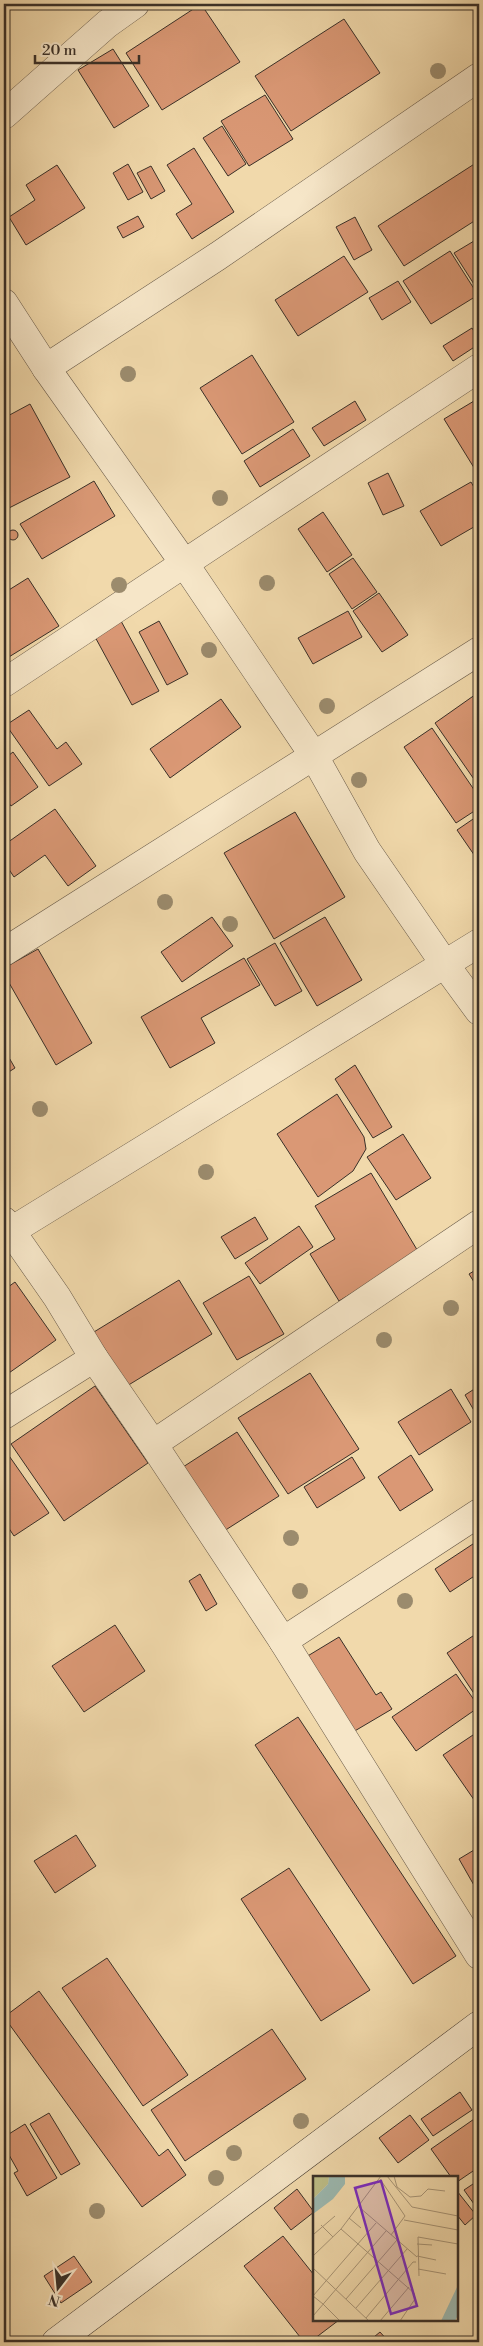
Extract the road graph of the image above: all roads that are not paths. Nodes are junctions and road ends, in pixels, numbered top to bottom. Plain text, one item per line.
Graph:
1 (135, 4) edge
2 (479, 77) edge
3 (4, 115) edge
4 (4, 303) edge
5 (46, 368) junction
6 (479, 368) edge
7 (184, 563) junction
8 (479, 651) edge
9 (4, 683) edge
10 (314, 756) junction
11 (479, 943) edge
12 (4, 952) edge
13 (446, 966) junction
14 (479, 1011) edge
15 (479, 1224) edge
16 (7, 1226) edge
17 (94, 1358) junction
18 (4, 1415) edge
19 (153, 1444) junction
20 (479, 1513) edge
21 (283, 1641) junction
22 (479, 1954) edge
23 (479, 2025) edge
24 (56, 2342) edge

1 - 3 street
2 - 5 street
4 - 5 street
5 - 7 street
6 - 7 street
7 - 9 street
7 - 10 street
8 - 10 street
10 - 12 street
10 - 13 street
11 - 13 street
13 - 14 street
13 - 16 street
15 - 19 street
16 - 17 street
17 - 18 street
17 - 19 street
19 - 21 street
20 - 21 street
21 - 22 street
23 - 24 street

